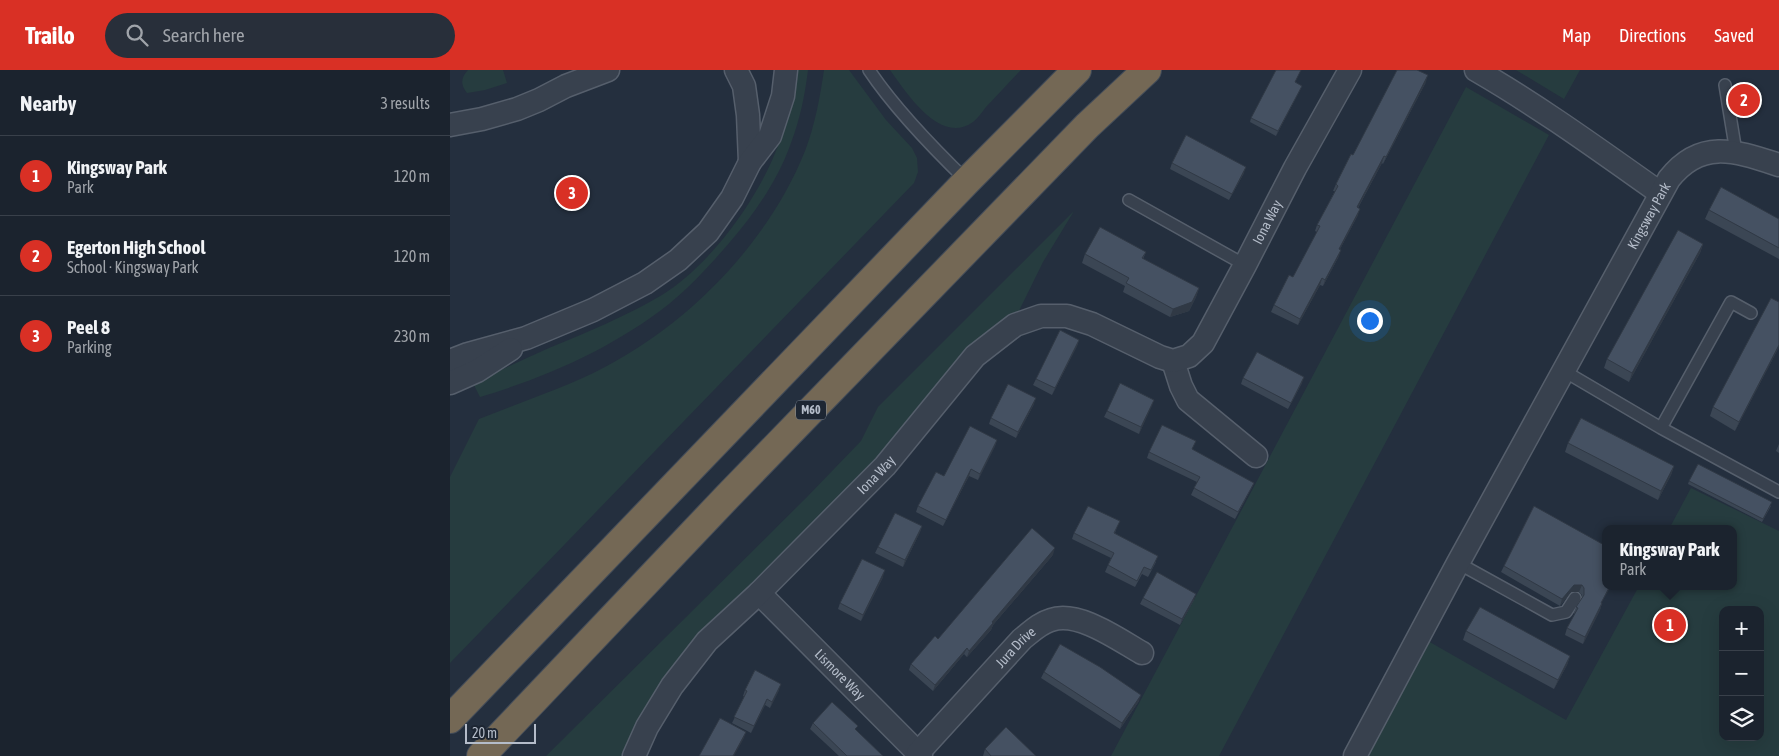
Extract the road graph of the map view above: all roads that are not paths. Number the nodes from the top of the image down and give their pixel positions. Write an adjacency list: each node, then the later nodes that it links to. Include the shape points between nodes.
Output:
1 (583, 70): 11 (street)
2 (608, 70): 11 (street)
3 (736, 70): 14 (street, via 744,86)
4 (786, 70): 14 (street, via 783,96 770,136)
5 (869, 70): 16 (lane, via 937,152)
6 (1077, 70): 16 (highway)
7 (1147, 70): 35 (highway, M60, via 1038,176)
8 (1350, 70): 19 (street, Iona Way)
9 (1476, 70): 17 (street, via 1525,99)
10 (1725, 85): 13 (lane)
11 (566, 86): 12 (street, via 517,109)
12 (450, 125)
13 (1736, 152): 15 (street, Kingsway Park); 17 (street, Kingsway Park, via 1703,153 1690,159 1677,168)
14 (750, 162): 21 (street, via 732,198 713,225 678,260 645,283 593,310)
15 (1779, 165)
16 (967, 181): 33 (highway)
17 (1660, 193): 24 (street, Kingsway Park)
18 (1129, 200): 19 (lane)
19 (1245, 266): 23 (street, Iona Way, via 1203,343 1189,356)
20 (1751, 312): 26 (lane, via 1731,302)
21 (526, 338): 22 (street); 25 (street, via 477,371)
22 (450, 361)
23 (1172, 361): 27 (street, via 1188,400); 30 (street, Iona Way, via 1067,316 1041,316 1015,325 975,356 885,466)
24 (1564, 371): 26 (lane); 29 (street, Kingsway Park)
25 (450, 383)
26 (1662, 428): 28 (lane)
27 (1256, 456)
28 (1779, 492)
29 (1458, 563): 31 (lane, via 1552,615 1566,612); 37 (street, Kingsway Park)
30 (758, 593): 34 (street, Lismore Way); 36 (street, Iona Way, via 707,641 672,686)
31 (1575, 598)
32 (1142, 653): 34 (street, Jura Drive, via 1083,622 1052,619 1022,639)
33 (450, 720)
34 (919, 754)
35 (481, 756)
36 (634, 756)
37 (1355, 756)

